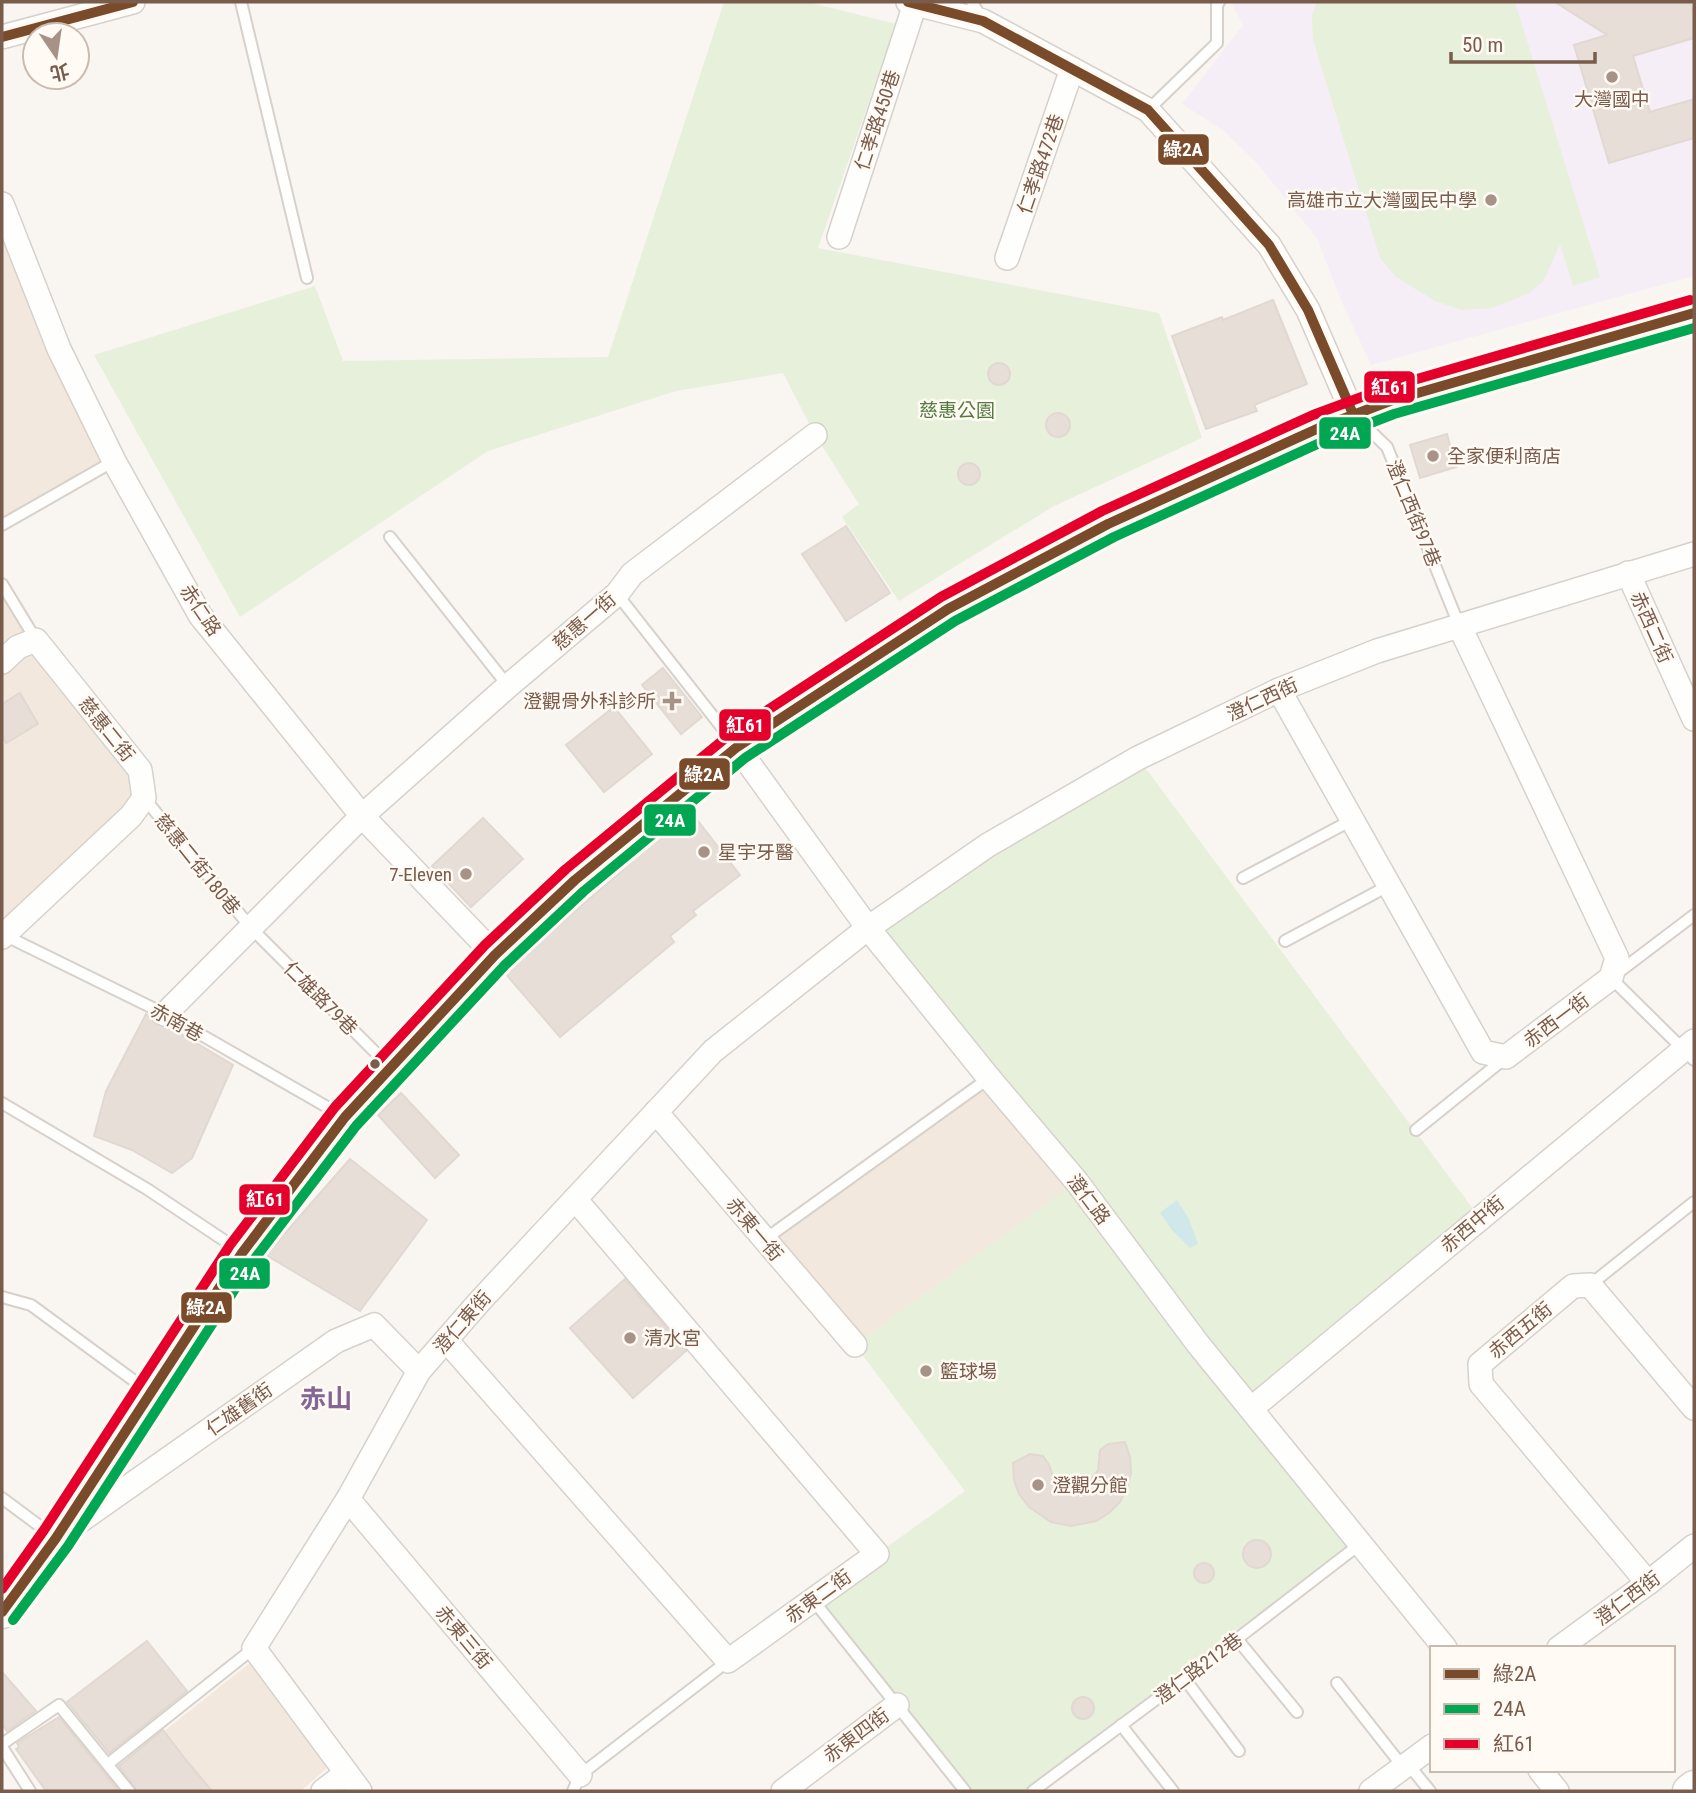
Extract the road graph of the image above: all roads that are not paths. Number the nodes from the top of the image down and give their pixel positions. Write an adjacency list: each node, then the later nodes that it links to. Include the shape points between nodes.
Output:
1 (133, 2): 6 (street)
2 (241, 2): 12 (lane)
3 (1219, 2): 8 (lane, via 1217,43)
4 (911, 3): 5 (street); 10 (street, 仁孝路450巷)
5 (982, 8): 7 (street)
6 (2, 37)
7 (1072, 69): 8 (street); 11 (street, 仁孝路472巷)
8 (1148, 110): 14 (street, via 1269,245 1308,310)
9 (2, 204): 16 (street, 赤仁路, via 59,349)
10 (839, 237)
11 (1007, 258)
12 (307, 278)
13 (1694, 313): 14 (street)
14 (1353, 414): 23 (lane, 澄仁西街97巷, via 1387,447); 29 (street, via 1108,524 948,608)
15 (814, 435): 22 (street, 慈惠一街, via 632,574)
16 (114, 461): 17 (lane); 31 (street, 赤仁路, via 200,615)
17 (2, 525)
18 (390, 537): 26 (lane)
19 (1694, 554): 20 (street, 澄仁西街)
20 (1628, 573): 23 (street, 澄仁西街); 28 (street, 赤西二街)
21 (2, 584): 24 (lane)
22 (617, 594): 26 (street, 慈惠一街); 29 (lane)
23 (1459, 625): 27 (street, 澄仁西街); 41 (street, via 1617,958)
24 (36, 640): 25 (street, via 18,647); 30 (street, 慈惠二街, via 140,770)
25 (2, 662)
26 (508, 685): 31 (street, 慈惠一街)
27 (1279, 690): 32 (street, 赤西一街); 36 (street, 澄仁西街, via 1127,765 988,845)
28 (1694, 719)
29 (737, 747): 36 (street, 澄仁路); 40 (street, via 575,880)
30 (144, 798): 37 (lane, 慈惠二街180巷); 38 (street, via 131,816)
31 (362, 816): 37 (street); 40 (street, 赤仁路)
32 (1350, 821): 33 (lane); 34 (street, 赤西一街)
33 (1242, 878)
34 (1388, 886): 39 (lane); 44 (street, 赤西一街, via 1483,1052)
35 (1694, 915): 41 (lane)
36 (868, 928): 46 (street, 澄仁路); 48 (street, 澄仁東街, via 713,1051)
37 (251, 929): 42 (street); 45 (lane, 仁雄路79巷)
38 (3, 936): 42 (lane, 赤南巷)
39 (1285, 941)
40 (495, 954): 45 (street)
41 (1611, 978): 43 (lane); 44 (street, 赤西一街)
42 (165, 1014): 49 (lane, 赤南巷)
43 (1691, 1050): 61 (street, 赤西中街)
44 (1506, 1057): 50 (lane)
45 (391, 1067): 49 (street)
46 (989, 1078): 53 (lane); 61 (street, 澄仁路)
47 (2, 1103): 54 (lane, via 147,1189)
48 (656, 1112): 51 (street, 澄仁東街); 53 (street, 赤東一街)
49 (345, 1117): 54 (street)
50 (1416, 1130)
51 (575, 1199): 57 (street, 澄仁東街); 69 (street, 赤東二街, via 877,1554)
52 (1694, 1202): 55 (lane)
53 (763, 1240): 58 (street, 赤東一街)
54 (242, 1253): 60 (street)
55 (1590, 1285): 62 (street); 68 (street, 赤西五街, via 1573,1286 1480,1364 1481,1384)
56 (2, 1297): 60 (lane, via 31,1305)
57 (446, 1340): 59 (street, 澄仁東街); 75 (street)
58 (855, 1345)
59 (419, 1371): 64 (street, 澄仁東街); 65 (street, 仁雄舊街, via 374,1325 336,1341)
60 (150, 1391): 65 (street)
61 (1252, 1408): 66 (street, 澄仁路)
62 (1694, 1408)
63 (2, 1499): 65 (lane)
64 (348, 1499): 74 (street, 澄仁東街); 88 (street, 赤東三街)
65 (55, 1538): 70 (street)
66 (1362, 1542): 71 (lane, 澄仁路212巷); 72 (street, 澄仁路)
67 (1694, 1546): 68 (street, 澄仁西街)
68 (1648, 1583): 73 (street, 澄仁西街)
69 (813, 1600): 75 (street, 赤東二街); 78 (lane)
70 (2, 1612)
71 (1237, 1639): 76 (lane, 澄仁路212巷); 79 (lane)
72 (1443, 1646)
73 (1562, 1646)
74 (254, 1648): 84 (lane); 87 (street)
75 (728, 1661): 88 (lane)
76 (1184, 1678): 80 (lane, 澄仁路212巷); 83 (lane)
77 (1337, 1683): 85 (lane)
78 (897, 1704): 94 (street, 赤東四街); 95 (lane)
79 (1297, 1712)
80 (1121, 1726): 96 (lane, 澄仁路212巷); 97 (lane)
81 (2, 1746): 84 (lane, via 60,1705); 90 (lane)
82 (1430, 1747): 85 (street)
83 (1239, 1751)
84 (108, 1764): 91 (lane)
85 (1405, 1765): 98 (street); 99 (lane)
86 (1542, 1772): 100 (street)
87 (345, 1774): 92 (street); 93 (street)
88 (576, 1783)
89 (1694, 1787): 101 (street)
90 (30, 1791)
91 (130, 1791)
92 (323, 1791)
93 (360, 1791)
94 (783, 1791)
95 (965, 1791)
96 (1033, 1791)
97 (1173, 1791)
98 (1371, 1791)
99 (1430, 1791)
100 (1557, 1791)
101 (1689, 1791)

